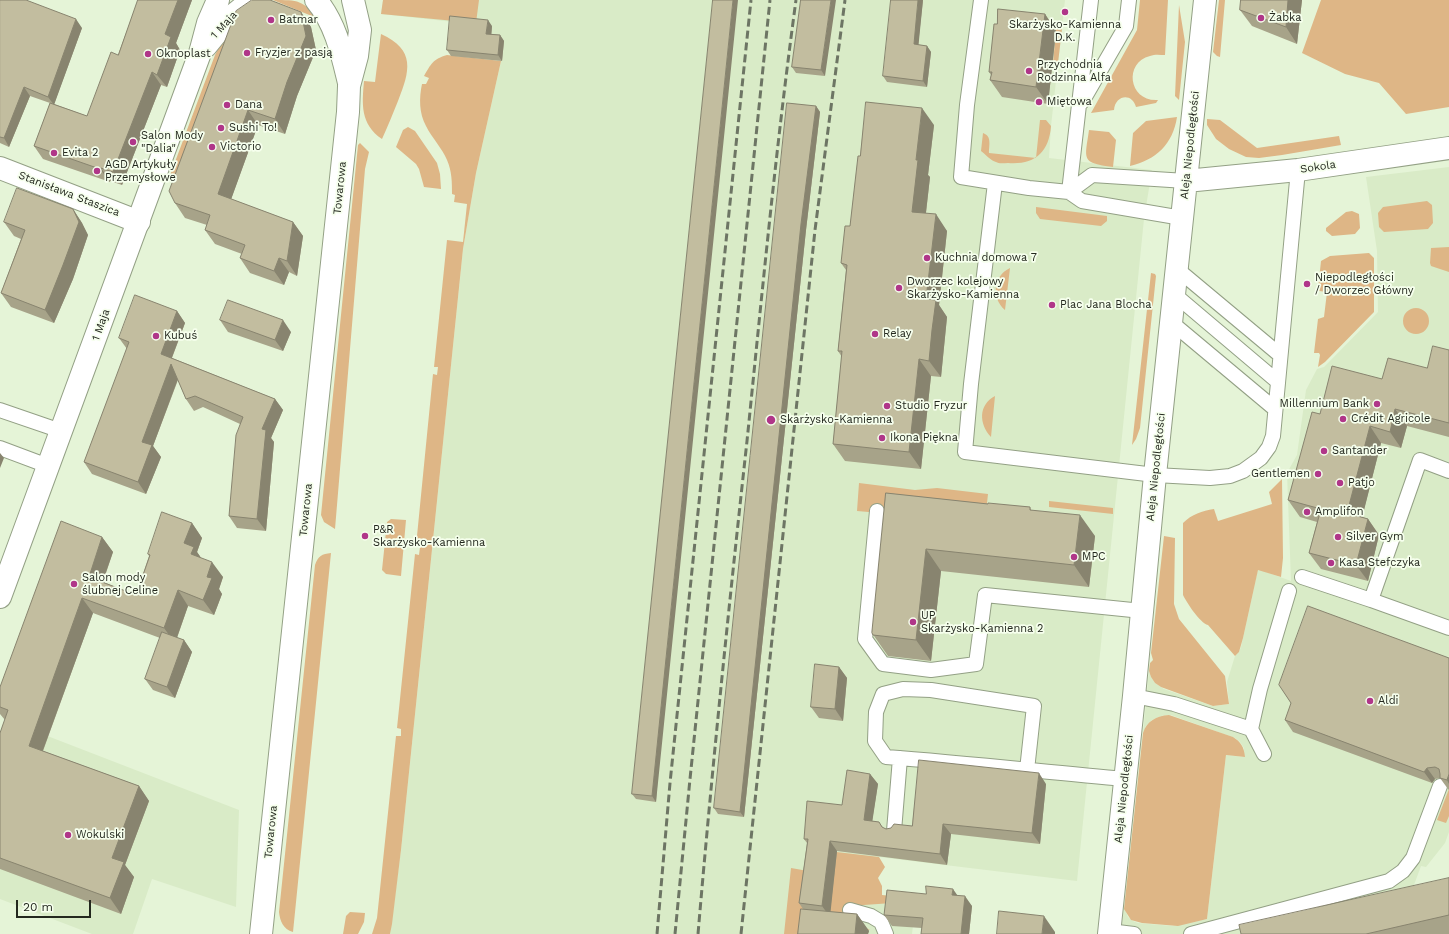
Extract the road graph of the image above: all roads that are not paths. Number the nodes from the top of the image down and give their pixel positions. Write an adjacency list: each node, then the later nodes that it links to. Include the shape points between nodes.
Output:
1 (218, 0): 9 (street, 1 Maja, via 208,23)
2 (252, 0): 9 (street, 1 Maja, via 227,20)
3 (316, 0): 10 (street, Towarowa, via 338,38)
4 (354, 0): 10 (street, Towarowa, via 360,30)
5 (981, 0): 16 (lane, via 967,105 961,177)
6 (1091, 0): 11 (lane)
7 (1129, 0): 11 (lane, via 1126,26)
8 (1205, 0): 15 (street, Aleja Niepodległości)
9 (200, 53): 19 (street, 1 Maja)
10 (350, 86): 49 (street, Towarowa)
11 (1078, 108): 17 (lane)
12 (1449, 148): 14 (street, Sokola)
13 (0, 168): 19 (street, Stanisława Staszica)
14 (1298, 170): 15 (street, Sokola); 23 (lane)
15 (1186, 181): 17 (lane, via 1092,175); 18 (street, Aleja Niepodległości)
16 (995, 183): 17 (lane); 31 (lane, via 965,452)
17 (1068, 192): 18 (lane, via 1082,201)
18 (1182, 218): 20 (street, Aleja Niepodległości)
19 (139, 222): 27 (street, 1 Maja)
20 (1177, 269): 21 (street, Aleja Niepodległości); 23 (lane)
21 (1174, 294): 22 (street, Aleja Niepodległości); 24 (lane)
22 (1171, 322): 25 (lane); 31 (street, Aleja Niepodległości)
23 (1280, 355): 24 (lane)
24 (1278, 382): 25 (lane)
25 (1275, 409): 31 (lane, via 1273,436 1269,447 1261,458 1243,471 1230,476 1210,478)
26 (0, 410): 27 (lane)
27 (61, 431): 29 (street, 1 Maja)
28 (0, 448): 29 (lane)
29 (48, 466): 35 (street, 1 Maja)
30 (1449, 471): 36 (lane, via 1420,460)
31 (1155, 475): 37 (street, Aleja Niepodległości)
32 (877, 511): 37 (lane, via 865,639 883,664 931,670 976,664 985,595)
33 (1302, 577): 36 (lane)
34 (1288, 591): 40 (lane)
35 (0, 597)
36 (1371, 600): 38 (lane)
37 (1142, 611): 39 (street, Aleja Niepodległości)
38 (1449, 628)
39 (1134, 696): 40 (lane, via 1174,704); 44 (street, Aleja Niepodległości)
40 (1251, 729): 41 (lane)
41 (1264, 754)
42 (900, 758): 43 (lane); 43 (lane, via 886,757 875,741 876,712 884,694 903,689 931,690 1034,706); 46 (lane)
43 (1027, 770): 44 (lane)
44 (1126, 779): 48 (street, Aleja Niepodległości)
45 (1440, 786): 52 (lane, via 1413,858 1403,871 1389,881)
46 (894, 831)
47 (850, 910): 50 (lane, via 881,922)
48 (1109, 933): 51 (lane)
49 (261, 934)
50 (886, 934)
51 (1134, 934)
52 (1190, 934)

